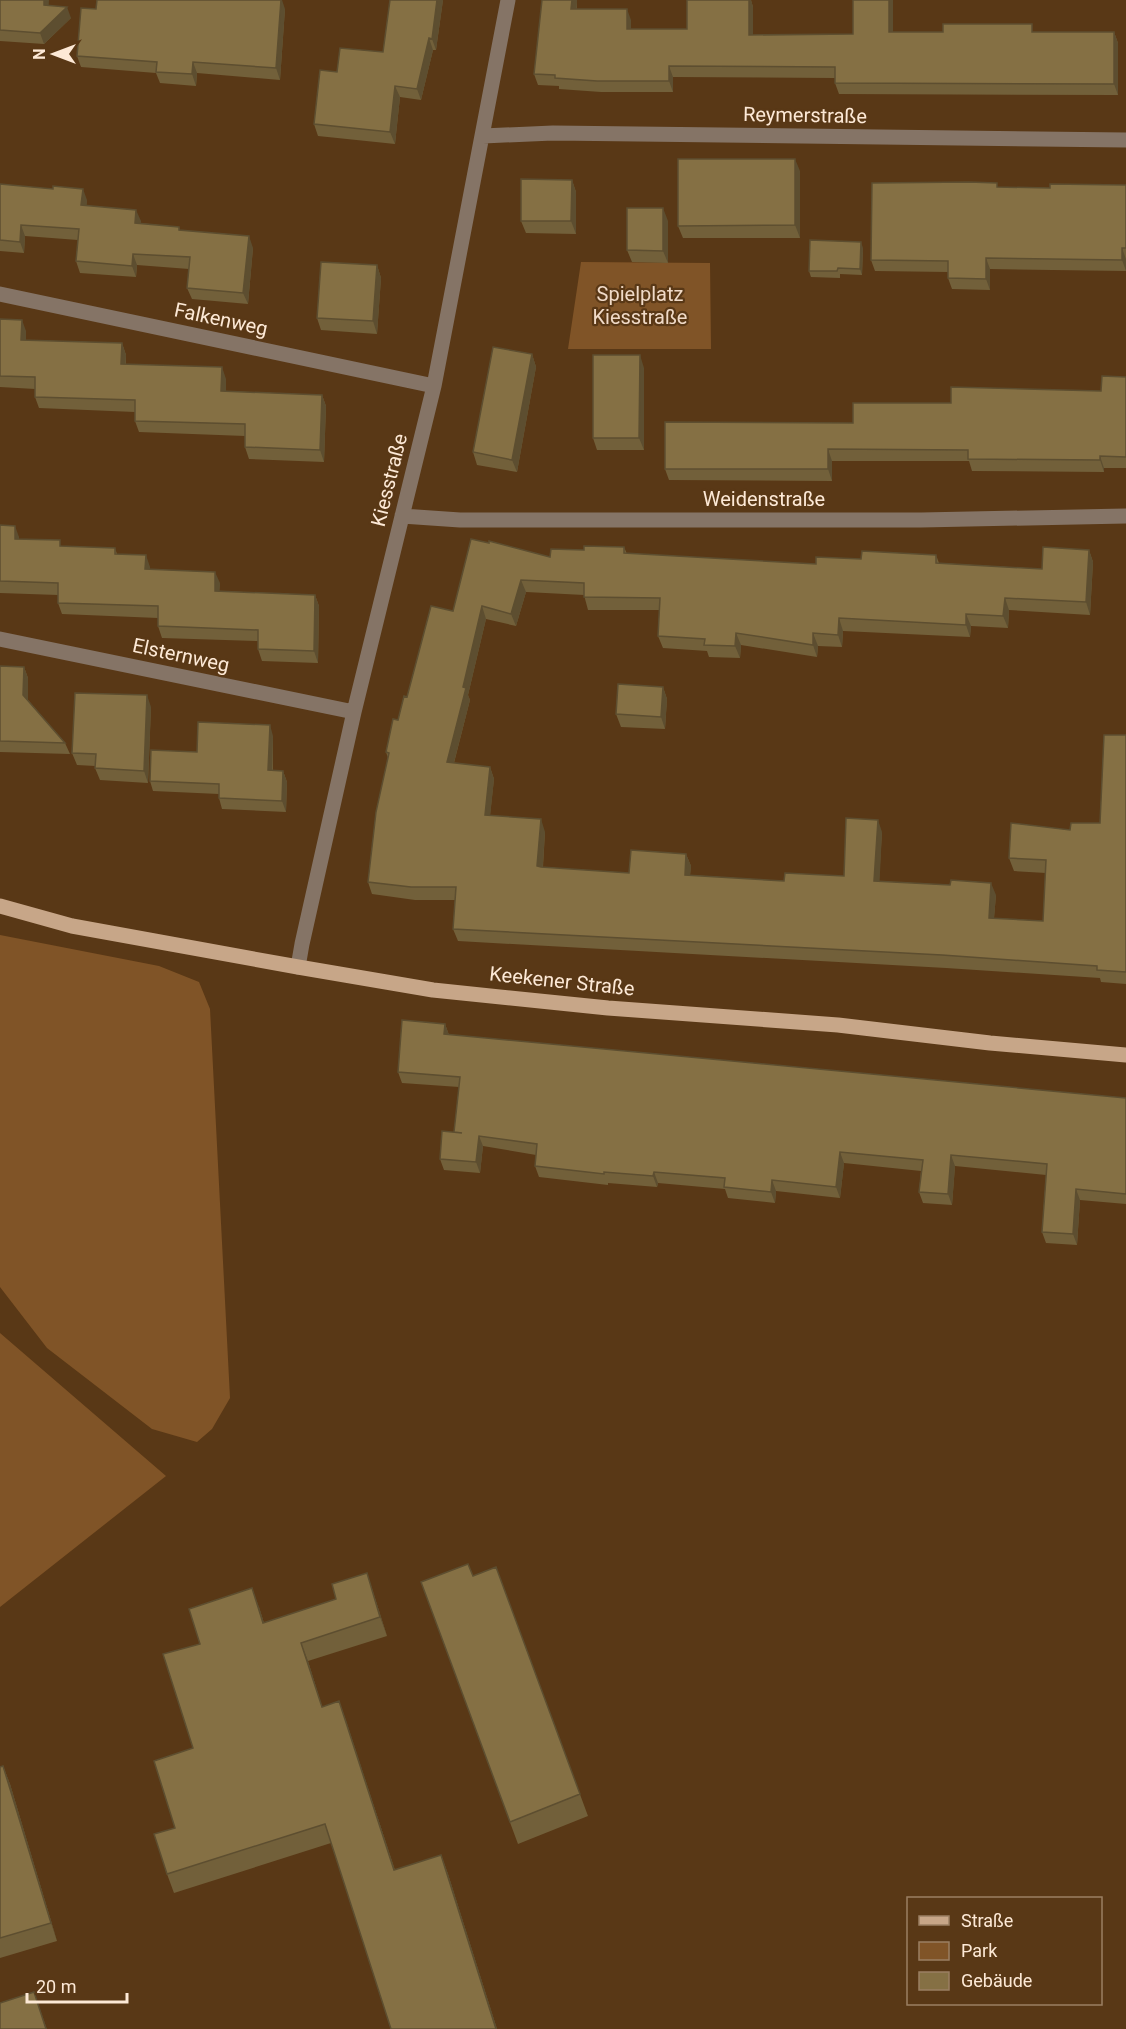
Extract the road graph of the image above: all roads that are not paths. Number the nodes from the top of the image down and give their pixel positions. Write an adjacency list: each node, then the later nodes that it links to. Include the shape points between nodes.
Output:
1 (508, 0): 2 (street, Kiesstraße)
2 (483, 136): 3 (street, Reymerstraße); 5 (street, Kiesstraße)
3 (1126, 140)
4 (0, 294): 5 (street, Falkenweg)
5 (434, 386): 6 (street, Kiesstraße)
6 (402, 516): 7 (street, Weidenstraße, via 460,520); 9 (street, Kiesstraße)
7 (1126, 516)
8 (0, 639): 9 (street, Elsternweg)
9 (354, 712): 11 (street, Kiesstraße)
10 (0, 906): 11 (main road, Keekener Straße, via 72,926)
11 (298, 967): 12 (main road, Keekener Straße, via 433,990)
12 (1126, 1055)

